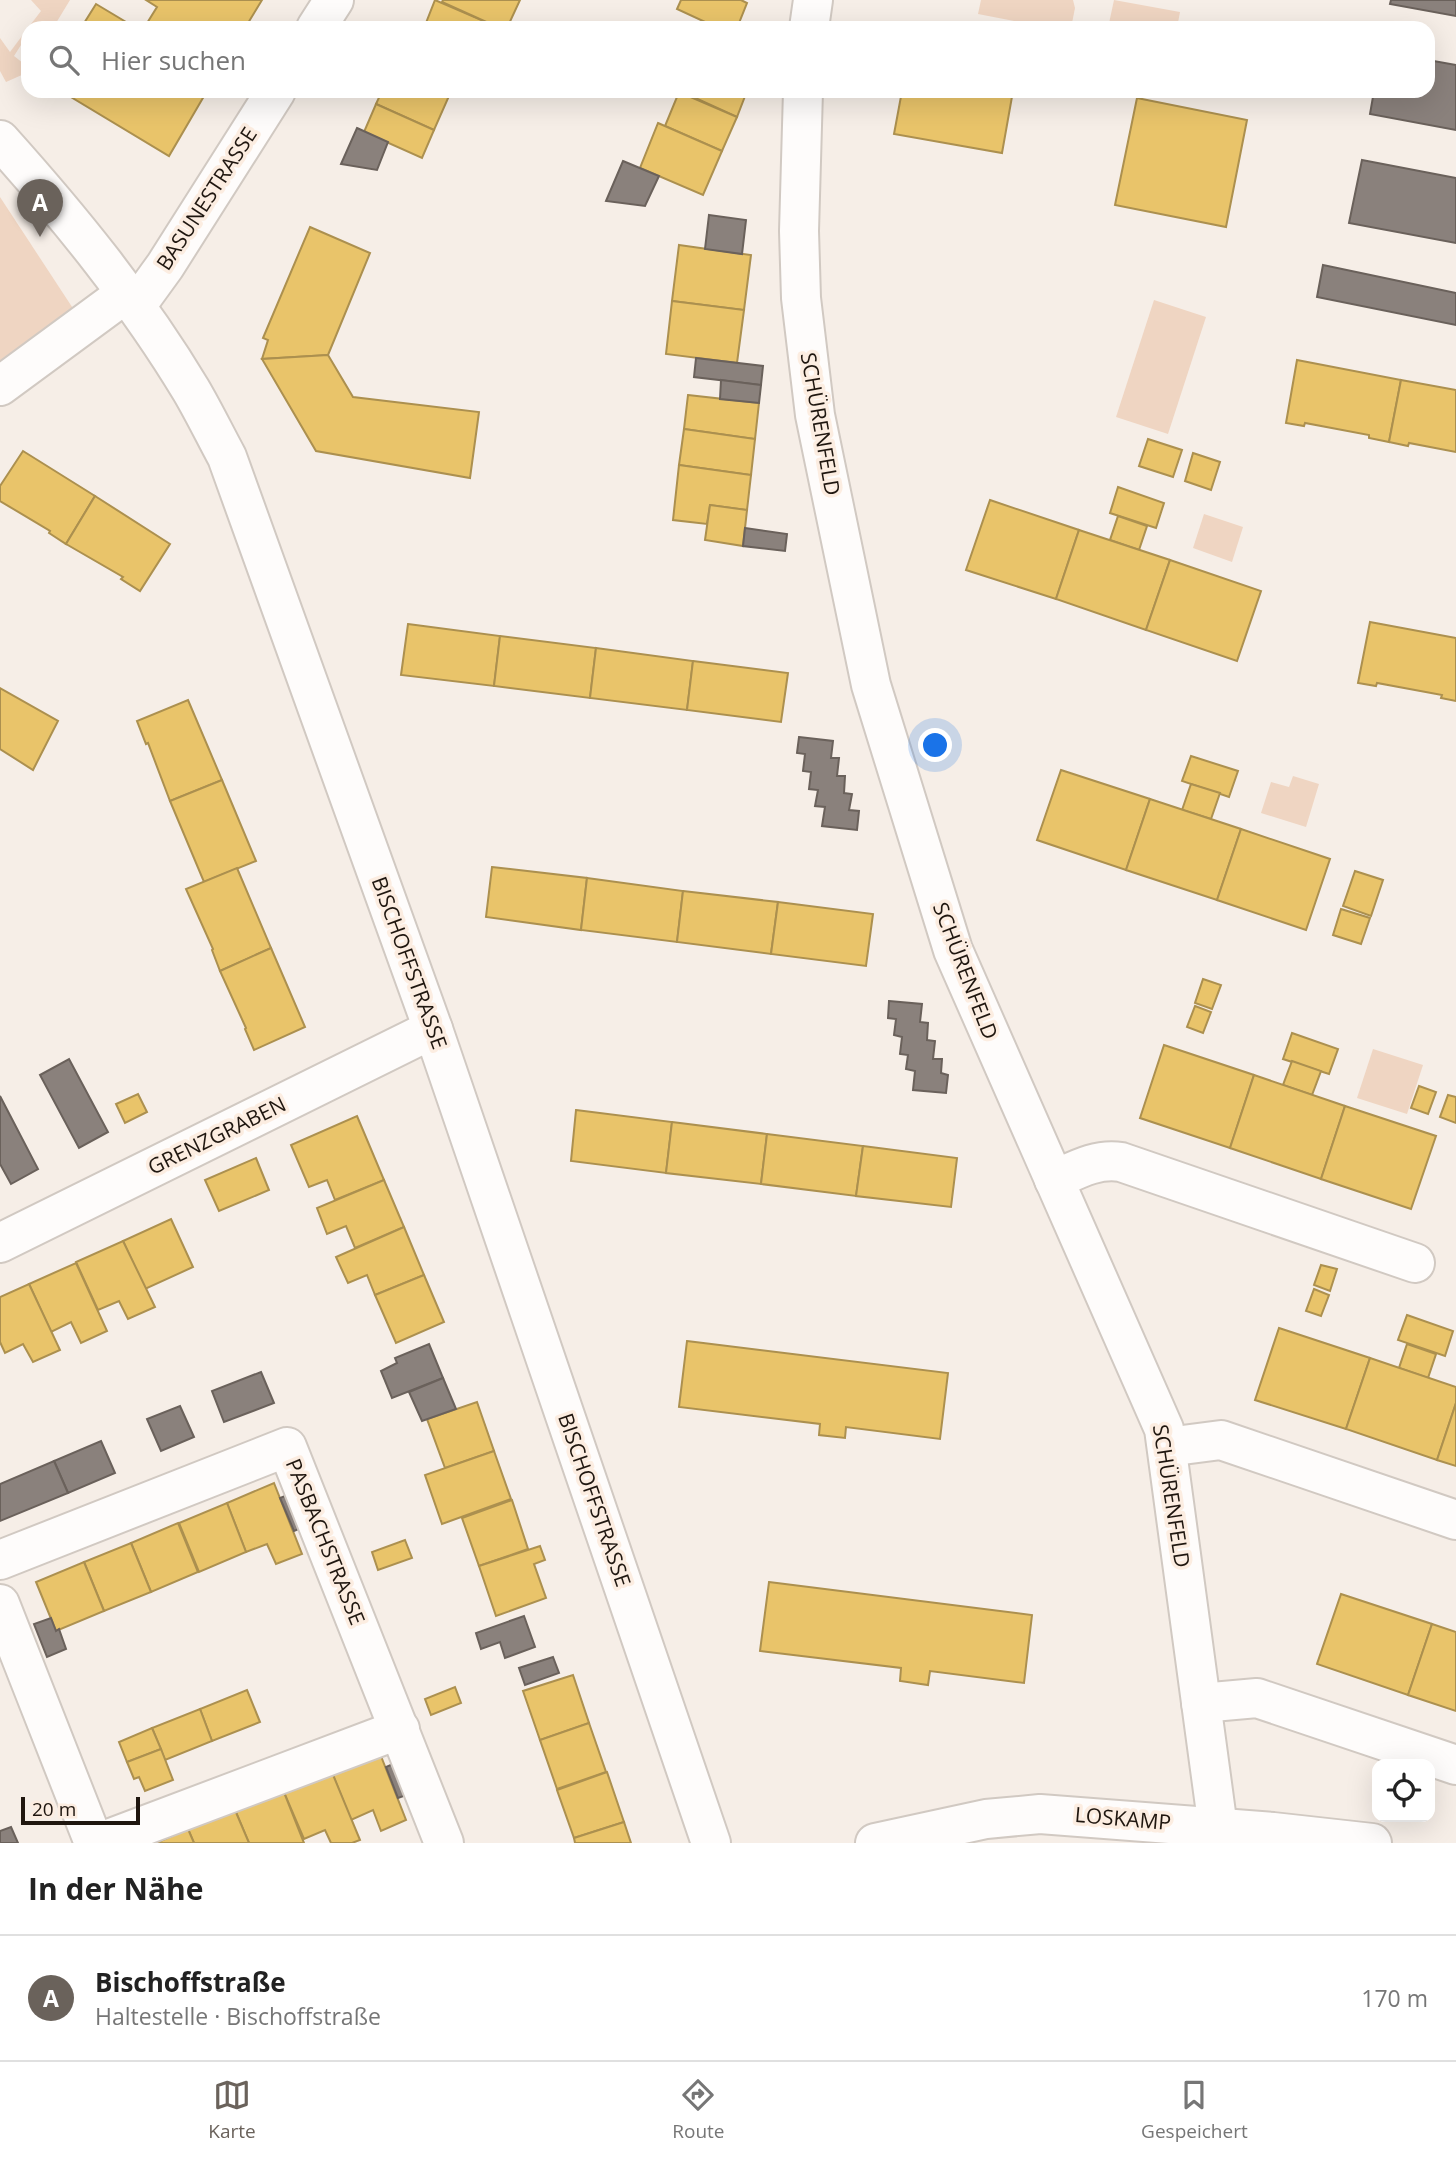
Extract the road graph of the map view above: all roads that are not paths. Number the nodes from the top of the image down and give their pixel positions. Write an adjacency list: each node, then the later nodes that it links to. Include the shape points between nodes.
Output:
1 (334, 0): 3 (street)
2 (813, 0): 4 (street)
3 (320, 21)
4 (810, 21)
5 (272, 98): 8 (street, BASUNESTRASSE, via 165,266)
6 (803, 98): 11 (street, SCHÜRENFELD, via 802,311 815,415 871,685 953,950)
7 (0, 139): 8 (street, BISCHOFFSTRASSE, via 69,218)
8 (131, 300): 9 (street, BASUNESTRASSE); 10 (street, BISCHOFFSTRASSE, via 192,392 227,457)
9 (0, 386)
10 (433, 1029): 12 (street, GRENZGRABEN); 24 (street, BISCHOFFSTRASSE)
11 (1054, 1180): 13 (street, via 1087,1165 1121,1162); 14 (street, SCHÜRENFELD, via 1164,1429)
12 (0, 1243)
13 (1415, 1263)
14 (1167, 1447): 15 (street, via 1221,1440); 18 (street, SCHÜRENFELD)
15 (1456, 1520)
16 (0, 1560): 19 (street, PASBACHSTRASSE, via 287,1447)
17 (0, 1604): 22 (street)
18 (1201, 1703): 20 (street, via 1257,1698); 21 (street, SCHÜRENFELD)
19 (400, 1729): 22 (street); 23 (street, PASBACHSTRASSE)
20 (1456, 1765)
21 (1218, 1828): 25 (street, LOSKAMP, via 1040,1814 985,1819); 26 (street, LOSKAMP)
22 (96, 1843)
23 (444, 1843)
24 (711, 1843)
25 (875, 1843)
26 (1372, 1843)

